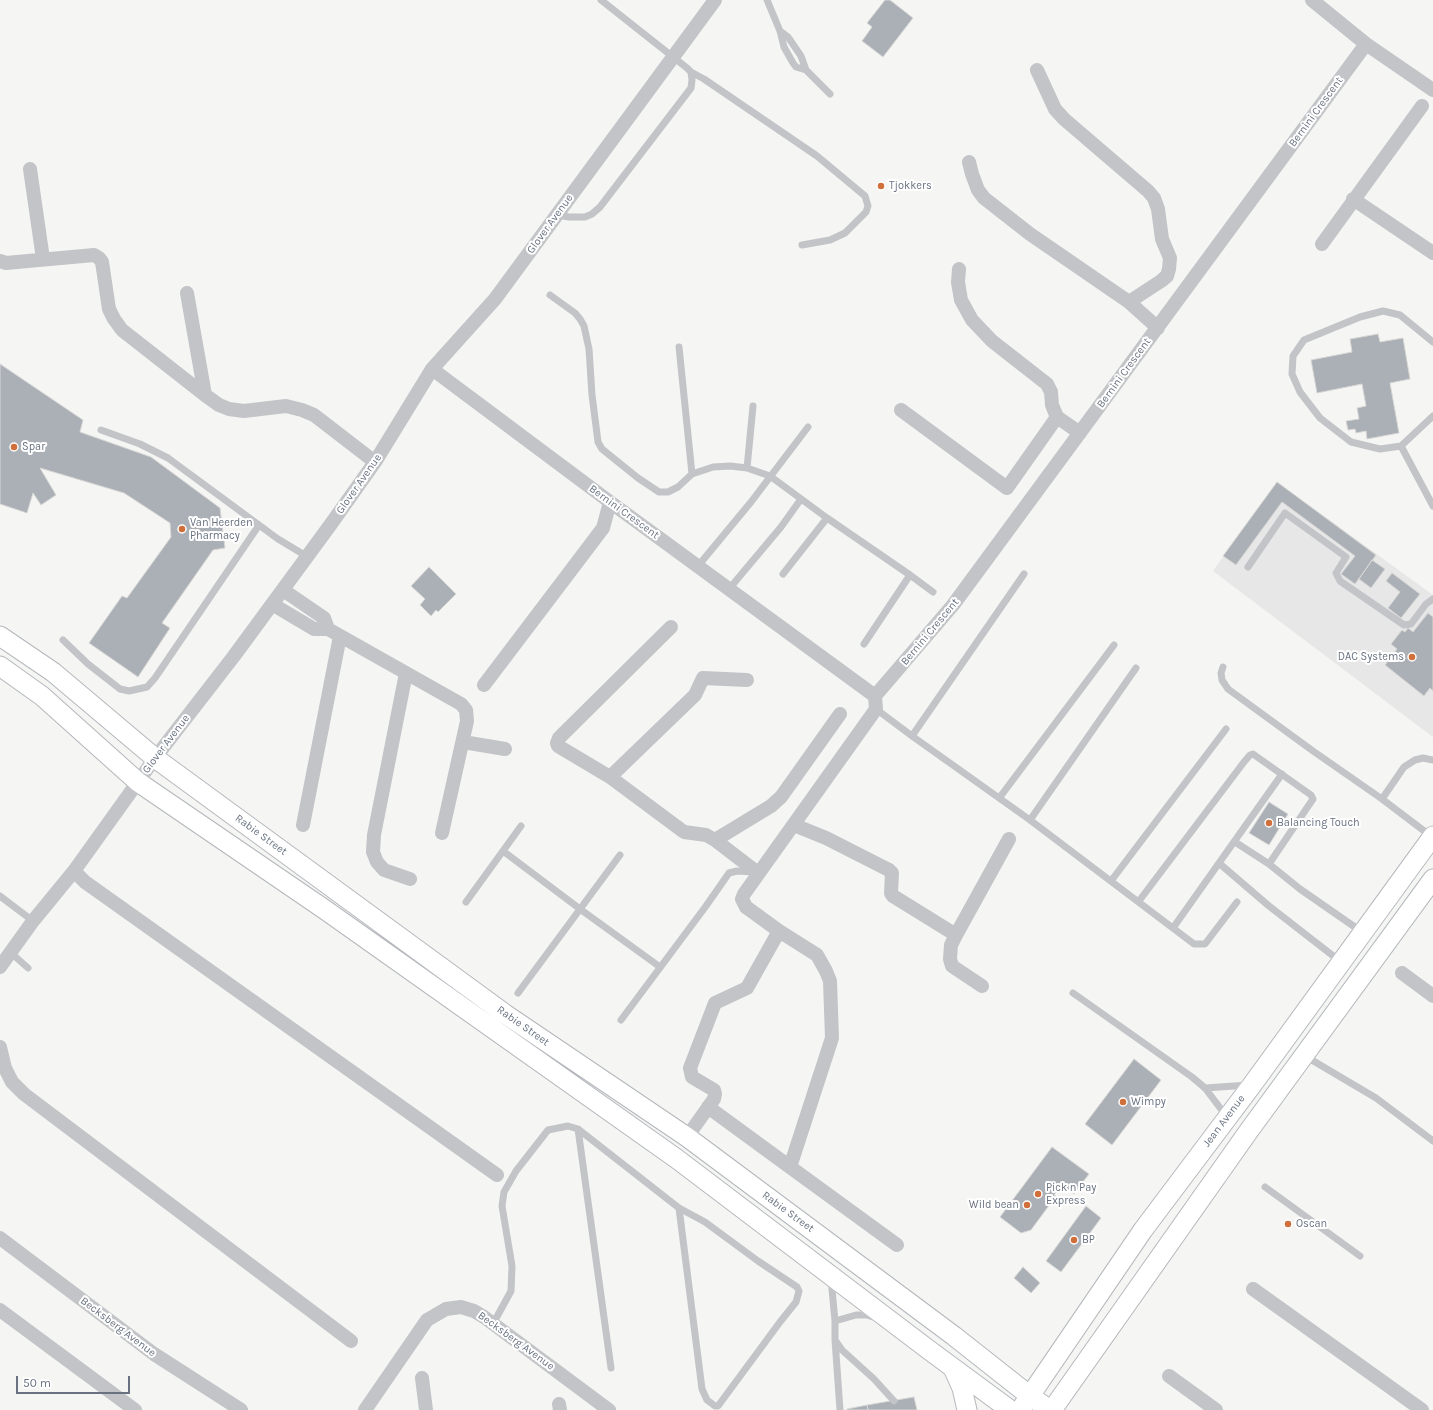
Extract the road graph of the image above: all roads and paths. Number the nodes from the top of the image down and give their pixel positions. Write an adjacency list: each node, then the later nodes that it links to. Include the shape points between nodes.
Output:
1 (601, 0): 7 (lane)
2 (715, 0): 7 (street, Glover Avenue)
3 (767, 0): 5 (lane)
4 (1312, 0): 6 (street)
5 (780, 31): 8 (lane, via 788,36 801,56); 8 (lane, via 784,47 793,63 796,67)
6 (1366, 44): 11 (street); 27 (street, Bernini Crescent)
7 (674, 57): 10 (lane); 17 (street, Glover Avenue)
8 (806, 70): 12 (lane)
9 (1037, 70): 26 (street, via 1056,109 1064,119 1154,198 1162,239 1170,258 1169,269 1167,276 1161,281)
10 (691, 72): 17 (lane, via 691,88 600,207 585,217); 18 (lane, via 817,156 865,196 868,206 866,212 845,233 830,240)
11 (1433, 90)
12 (830, 94)
13 (1422, 106): 16 (street)
14 (969, 162): 26 (street, via 978,190 984,198 1030,234)
15 (30, 169): 21 (street)
16 (1353, 199): 19 (street); 20 (street)
17 (557, 215): 30 (street, Glover Avenue, via 494,299)
18 (802, 244)
19 (1322, 244)
20 (1433, 253)
21 (43, 259): 22 (street, via 6,263); 31 (street, via 94,255 99,258 103,268 109,309 122,330)
22 (0, 261)
23 (959, 269): 35 (street, via 961,300 972,320 992,341 1047,384)
24 (187, 293): 31 (street)
25 (550, 294): 42 (lane, via 575,313 584,326 589,349 598,442 602,449 659,492 668,492 678,487)
26 (1129, 302): 27 (street)
27 (1158, 328): 38 (street, Bernini Crescent)
28 (1433, 342): 39 (lane, via 1400,315 1383,312 1360,317 1304,340 1293,356 1292,374 1300,392 1320,418 1351,442 1380,449)
29 (679, 347): 42 (lane)
30 (432, 369): 40 (street, Glover Avenue); 45 (street, Bernini Crescent)
31 (205, 395): 40 (street, via 229,409 244,411 286,406 302,410 314,416)
32 (753, 406): 41 (lane)
33 (901, 410): 35 (street, via 1007,488)
34 (1433, 416): 39 (lane)
35 (1056, 417): 38 (street)
36 (808, 428): 43 (lane)
37 (100, 430): 48 (lane, via 140,444 168,458)
38 (1080, 433): 72 (street, Bernini Crescent, via 953,605)
39 (1400, 446): 46 (lane)
40 (375, 462): 49 (street, Glover Avenue)
41 (747, 468): 42 (lane, via 713,467); 43 (lane)
42 (692, 474)
43 (770, 476): 44 (lane); 50 (lane)
44 (802, 499): 47 (lane); 55 (lane, via 781,528)
45 (610, 502): 50 (street, Bernini Crescent); 71 (street, via 603,528)
46 (1433, 506)
47 (827, 518): 52 (lane); 54 (lane)
48 (259, 525): 49 (lane); 63 (lane, via 147,687 129,691 120,689)
49 (308, 557): 56 (street, Glover Avenue)
50 (698, 566): 55 (street, Bernini Crescent)
51 (1248, 567): 58 (lane, via 1285,513 1346,557 1336,573 1340,581 1404,625 1411,624)
52 (783, 574)
53 (1024, 574): 75 (lane)
54 (910, 575): 57 (lane); 64 (lane)
55 (729, 588): 72 (street, Bernini Crescent)
56 (283, 590): 59 (street, Glover Avenue); 61 (street, via 324,618)
57 (933, 592)
58 (1433, 599)
59 (272, 604): 61 (street, via 314,629); 78 (street, Glover Avenue)
60 (671, 628): 81 (street, via 559,738 558,746)
61 (334, 633): 69 (street); 87 (street)
62 (0, 636): 78 (main road, Rabie Street, via 53,672)
63 (63, 640)
64 (864, 644)
65 (1114, 645): 83 (lane)
66 (0, 666): 82 (main road, Rabie Street, via 42,696)
67 (1223, 667): 84 (lane, via 1222,680 1228,688)
68 (1136, 668): 85 (lane)
69 (406, 673): 76 (street, via 461,704 466,710 467,721); 101 (street, via 374,835 373,852 384,870)
70 (747, 680): 81 (street, via 703,678 695,695)
71 (484, 684)
72 (876, 703): 75 (lane); 86 (street, Bernini Crescent)
73 (840, 714): 92 (street, via 781,797 771,806)
74 (1226, 730): 102 (lane)
75 (912, 736): 83 (lane)
76 (463, 742): 77 (street); 89 (street)
77 (505, 749)
78 (155, 758): 82 (street, Glover Avenue); 131 (main road, Rabie Street, via 505,1014)
79 (1433, 760): 84 (lane, via 1423,758 1404,767)
80 (1282, 774): 93 (lane); 97 (lane, via 1313,799); 104 (lane, via 1257,756 1250,755)
81 (610, 777): 92 (street, via 684,832 701,834)
82 (138, 782): 98 (street, Glover Avenue); 140 (main road, Rabie Street, via 324,909 677,1159)
83 (1000, 797): 85 (lane)
84 (1382, 799): 90 (lane)
85 (1030, 820): 102 (lane)
86 (794, 825): 99 (street, Bernini Crescent); 112 (street, via 889,870 892,873 893,896)
87 (303, 826)
88 (521, 826): 94 (lane)
89 (442, 833)
90 (1432, 836): 111 (main road, Jean Avenue)
91 (1009, 839): 112 (street)
92 (714, 840): 99 (street)
93 (1235, 842): 96 (lane); 97 (lane)
94 (503, 851): 105 (lane); 107 (lane)
95 (620, 855): 107 (lane)
96 (1220, 864): 109 (lane); 114 (lane)
97 (1268, 864): 111 (lane)
98 (74, 871): 108 (street, Glover Avenue); 134 (street, via 98,891)
99 (758, 872): 110 (street, Bernini Crescent, via 742,899 746,907); 116 (lane, via 729,873)
100 (1433, 878): 125 (main road)
101 (410, 879)
102 (1111, 881): 104 (lane)
103 (0, 896): 108 (lane)
104 (1139, 901): 109 (lane)
105 (466, 902)
106 (1236, 902): 109 (lane, via 1205,944 1194,944)
107 (580, 909): 116 (lane); 121 (lane)
108 (33, 921): 113 (street, Glover Avenue)
109 (1173, 928)
110 (779, 931): 128 (street, via 747,988 716,1003 690,1068 692,1077 714,1090 714,1099); 133 (street, via 817,955 830,981 832,1038)
111 (1363, 932): 114 (main road, Jean Avenue)
112 (956, 935): 119 (street, via 951,945 952,966)
113 (10, 952): 115 (street, Glover Avenue); 117 (lane)
114 (1341, 962): 126 (main road, Jean Avenue)
115 (0, 967)
116 (660, 967): 123 (lane)
117 (28, 968)
118 (1402, 973): 122 (street)
119 (982, 986)
120 (1074, 992): 127 (lane)
121 (518, 993)
122 (1433, 996)
123 (621, 1020)
124 (0, 1047): 146 (street, via 5,1068 12,1082 24,1094)
125 (1303, 1055): 129 (main road, via 1284,1059 1241,1115 1234,1119); 132 (lane, via 1376,1098); 162 (main road)
126 (1252, 1085): 127 (lane); 129 (main road, Jean Avenue)
127 (1205, 1088): 129 (lane)
128 (708, 1107): 131 (street); 133 (street)
129 (1227, 1117): 153 (main road, Jean Avenue, via 1143,1230)
130 (578, 1129): 136 (lane); 145 (lane, via 568,1126 548,1130 516,1171 504,1192 502,1206 512,1266 511,1291); 149 (lane)
131 (687, 1137): 153 (main road, Rabie Street, via 954,1336)
132 (1433, 1141)
133 (790, 1168): 138 (street)
134 (497, 1175)
135 (1265, 1187): 139 (lane)
136 (679, 1208): 136 (lane, via 705,1222 799,1291 796,1302 718,1406 707,1400 702,1389)
137 (0, 1238): 155 (street, Becksberg Avenue, via 154,1354)
138 (897, 1246)
139 (1360, 1256)
140 (831, 1274): 143 (lane); 144 (main road, Rabie Street)
141 (1253, 1289): 164 (street)
142 (0, 1310): 154 (street)
143 (835, 1322): 144 (lane, via 856,1315 867,1315); 147 (lane)
144 (895, 1323): 148 (main road, Rabie Street)
145 (494, 1324): 156 (street, Becksberg Avenue, via 474,1311 462,1307 446,1309 427,1320); 158 (street, Becksberg Avenue)
146 (351, 1340)
147 (835, 1340): 152 (lane); 159 (lane)
148 (952, 1366): 160 (main road, via 962,1388); 161 (main road, Rabie Street)
149 (611, 1368)
150 (1169, 1376): 163 (street)
151 (422, 1378): 157 (street)
152 (894, 1401)
153 (1025, 1403): 162 (main road, Rabie Street)
154 (135, 1410)
155 (241, 1410)
156 (365, 1410)
157 (426, 1410)
158 (609, 1410)
159 (840, 1410)
160 (967, 1410)
161 (1010, 1410)
162 (1051, 1410)
163 (1216, 1410)
164 (1422, 1410)

